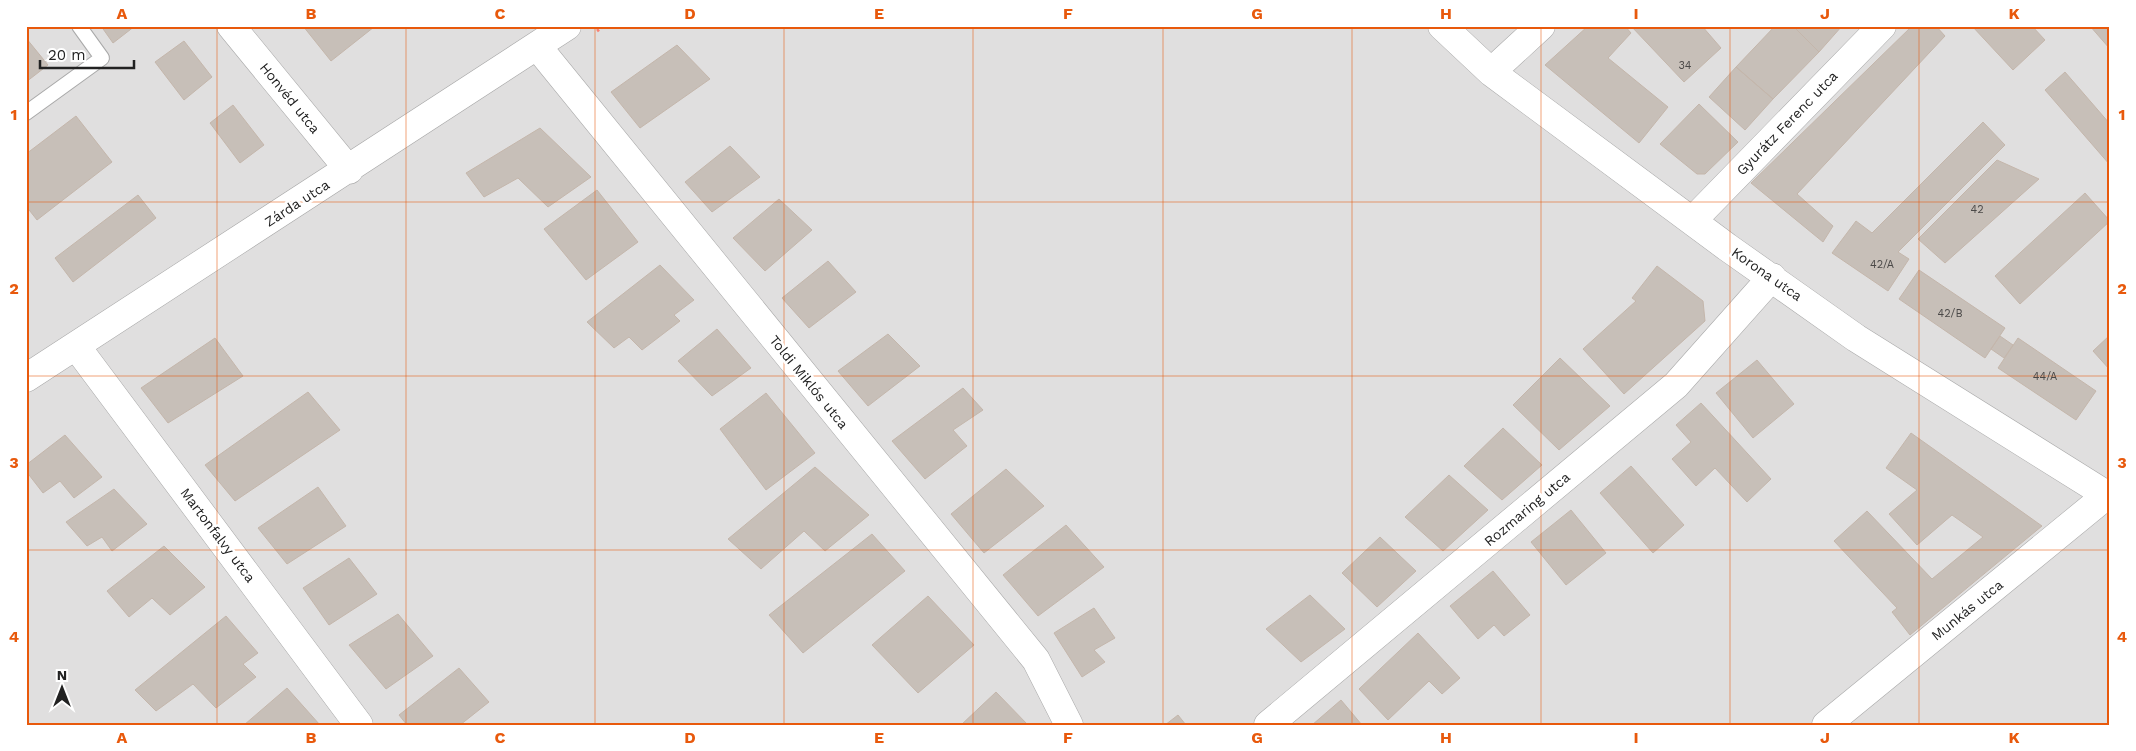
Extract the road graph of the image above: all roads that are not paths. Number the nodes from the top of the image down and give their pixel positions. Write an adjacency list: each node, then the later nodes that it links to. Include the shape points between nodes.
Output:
1 (79, 26): 9 (lane, via 102,58)
2 (231, 26): 10 (street, Honvéd utca)
3 (568, 26): 7 (street, Zárda utca)
4 (1442, 26): 8 (street, Korona utca)
5 (1541, 26): 8 (street)
6 (1882, 26): 11 (street, Gyurátz Ferenc utca)
7 (537, 46): 10 (street, Zárda utca); 17 (street, Toldi Miklós utca, via 1036,660)
8 (1491, 72): 11 (street, Korona utca)
9 (26, 114)
10 (349, 170): 13 (street, Zárda utca)
11 (1692, 221): 12 (street, Korona utca)
12 (1772, 277): 15 (street, Korona utca, via 1856,338); 18 (street, Rozmaring utca, via 1676,385)
13 (76, 346): 14 (street, Zárda utca); 16 (street, Martonfalvy utca)
14 (26, 378)
15 (2109, 496): 19 (street, Munkás utca)
16 (359, 725)
17 (1069, 725)
18 (1268, 725)
19 (1826, 725)

